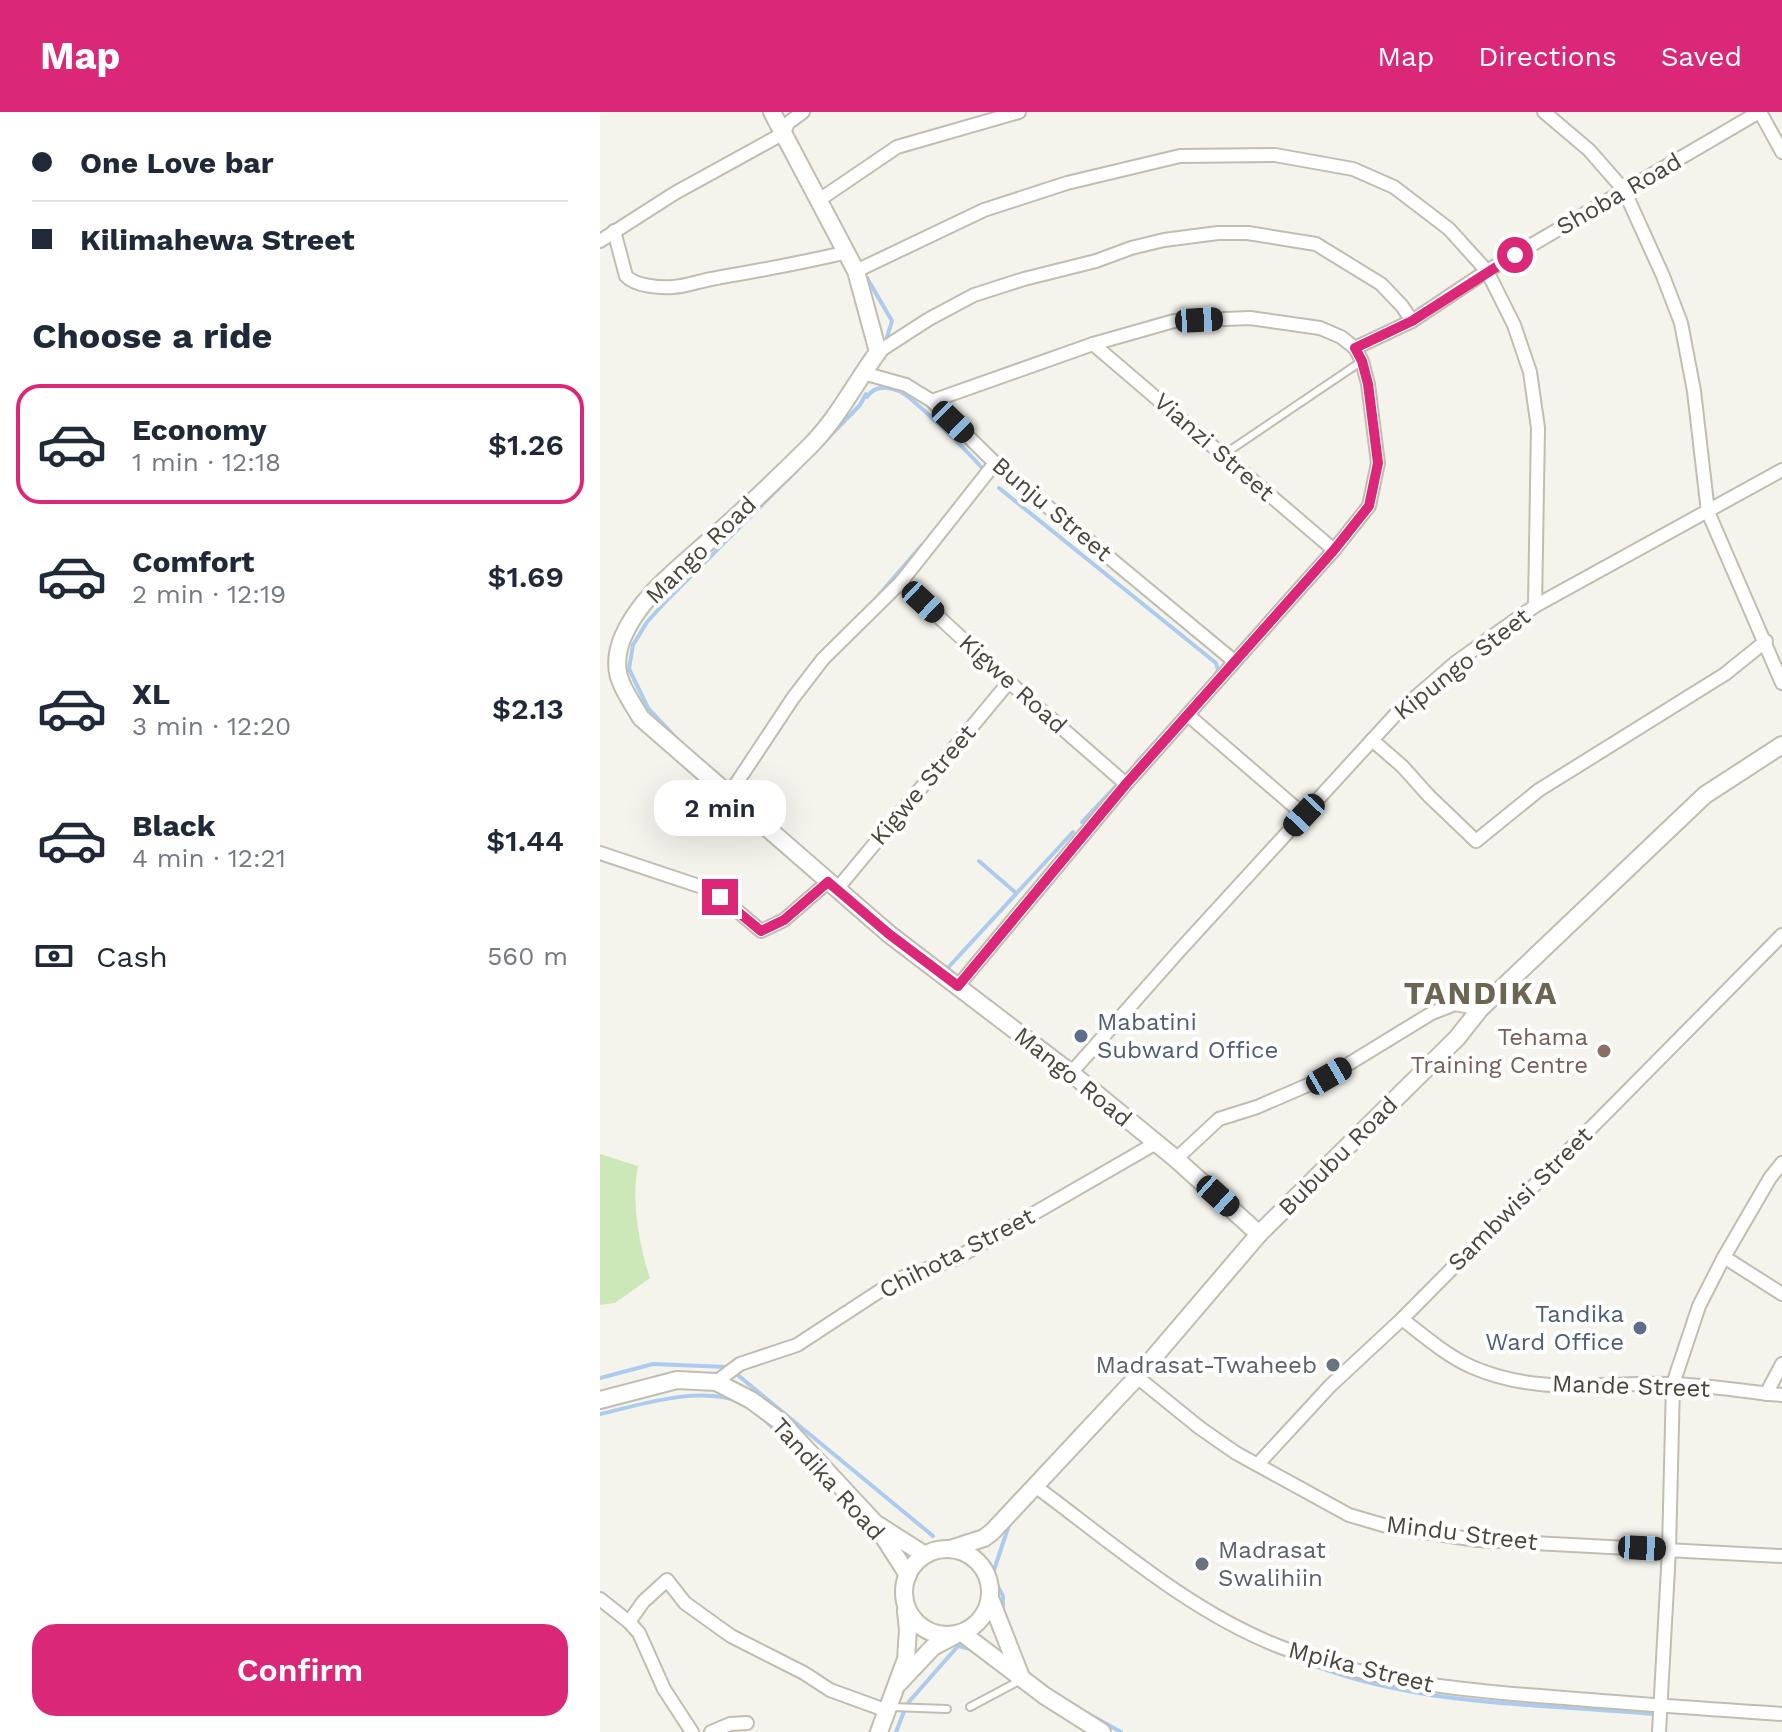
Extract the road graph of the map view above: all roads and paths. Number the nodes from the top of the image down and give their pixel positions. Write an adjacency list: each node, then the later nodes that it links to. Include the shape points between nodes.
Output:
1 (772, 112): 6 (street)
2 (803, 112): 6 (street)
3 (1019, 112): 9 (street, via 897,147)
4 (1544, 112): 8 (street, via 1589,150)
5 (1760, 112): 7 (street); 8 (street, Shoba Road)
6 (784, 133): 9 (street); 10 (street)
7 (1782, 152)
8 (1624, 190): 14 (street, Shoba Road); 25 (street, via 1681,323)
9 (819, 200): 12 (street)
10 (614, 231): 11 (street); 12 (street, via 626,276 663,287)
11 (600, 241)
12 (847, 252): 13 (street)
13 (856, 271): 14 (street, via 984,210 1067,183 1180,156 1275,155 1353,169 1394,187 1449,229); 18 (street)
14 (1487, 271): 15 (street, Shoba Road); 28 (street, via 1530,372 1538,428)
15 (1412, 321): 17 (street, Shoba Road); 18 (street, via 1381,284 1316,244 1218,233 1131,248 974,295)
16 (1093, 344): 17 (street, via 1174,321 1250,318 1320,328); 21 (street); 22 (street, Vianzi Street)
17 (1355, 348): 19 (street)
18 (878, 352): 20 (street, Mango Road)
19 (1362, 361): 22 (lane); 26 (street, via 1378,463 1369,506)
20 (863, 373): 21 (street, Bunju Street, via 906,385); 31 (street, Mango Road, via 812,444 636,613)
21 (932, 401): 23 (street, Bunju Street)
22 (1223, 455): 26 (street, Vianzi Street)
23 (995, 463): 27 (street); 30 (street, Bunju Street)
24 (1782, 470): 25 (street, Kipungo Steet)
25 (1708, 512): 28 (street, Kipungo Steet); 29 (street)
26 (1334, 550): 30 (street)
27 (901, 582): 32 (street, Kigwe Road); 38 (street, via 823,659)
28 (1535, 606): 35 (street, Kipungo Steet, via 1455,663)
29 (1766, 641): 33 (street); 35 (street, via 1725,674 1539,790 1476,841)
30 (1234, 661): 34 (street)
31 (608, 666): 38 (street, Mango Road, via 641,718)
32 (1009, 682): 37 (street, Kigwe Road); 41 (street, Kigwe Street)
33 (1782, 683)
34 (1188, 715): 37 (street); 39 (street)
35 (1372, 740): 39 (street, Kipungo Steet)
36 (1782, 745): 44 (street, Bububu Road, via 1705,795)
37 (1126, 784): 43 (street)
38 (728, 796): 41 (street, Mango Road)
39 (1304, 815): 45 (street, Kipungo Steet)
40 (600, 853): 41 (street, Kigwe Street, via 702,887 761,931)
41 (832, 885): 43 (street, Mango Road)
42 (1782, 935): 52 (street, Sambwisi Street)
43 (958, 986): 45 (street, Mango Road)
44 (1480, 1009): 47 (street, via 1455,1004 1432,1013 1329,1076 1219,1119); 49 (street, Bububu Road)
45 (1071, 1073): 46 (street, Mango Road)
46 (1156, 1143): 47 (street, Mango Road); 55 (street, Chihota Street, via 955,1259 898,1279 797,1345 740,1364)
47 (1176, 1159): 49 (street, Mango Road)
48 (1782, 1163): 50 (street)
49 (1259, 1234): 54 (street, Bububu Road)
50 (1724, 1257): 51 (street); 56 (street, via 1699,1306)
51 (1782, 1294)
52 (1402, 1319): 56 (street, Mande Street, via 1471,1367 1497,1376 1564,1387); 60 (street, Sambwisi Street)
53 (1782, 1364): 57 (street)
54 (1137, 1377): 60 (street, Mindu Street, via 1200,1428); 61 (street, Bububu Road)
55 (716, 1382): 59 (street, Tandika Road, via 677,1380); 62 (street, Tandika Road, via 781,1422)
56 (1673, 1384): 57 (street, Mande Street); 65 (street)
57 (1766, 1394): 58 (street, Mande Street)
58 (1782, 1395)
59 (600, 1400)
60 (1259, 1463): 65 (street, Mindu Street, via 1316,1499 1390,1527 1477,1540)
61 (1035, 1486): 63 (street, Bububu Road); 77 (street, Mpika Street, via 1164,1583 1277,1646 1343,1667 1440,1687)
62 (874, 1522): 66 (street); 68 (street, Tandika Road)
63 (992, 1532): 64 (street); 69 (street, via 986,1557)
64 (950, 1549): 66 (street); 69 (street, via 981,1565)
65 (1669, 1550): 67 (street, Mindu Street); 77 (street)
66 (925, 1555): 68 (street)
67 (1782, 1556)
68 (908, 1575): 72 (street)
69 (989, 1580): 70 (street)
70 (990, 1598): 74 (street, via 981,1620); 75 (street)
71 (600, 1599): 73 (street)
72 (906, 1604): 74 (street, via 926,1630); 76 (street, via 906,1659)
73 (629, 1622): 78 (street, via 667,1580 685,1603 731,1636 830,1690); 83 (street)
74 (960, 1634): 75 (street); 76 (street, via 933,1647)
75 (1022, 1679): 79 (lane); 86 (street)
76 (898, 1685): 78 (street)
77 (1659, 1705): 81 (street, Mpika Street); 87 (street)
78 (888, 1707): 80 (lane); 85 (street)
79 (970, 1707)
80 (947, 1709)
81 (1782, 1714)
82 (747, 1723): 84 (street)
83 (692, 1732)
84 (711, 1732)
85 (879, 1732)
86 (1102, 1732)
87 (1659, 1732)

